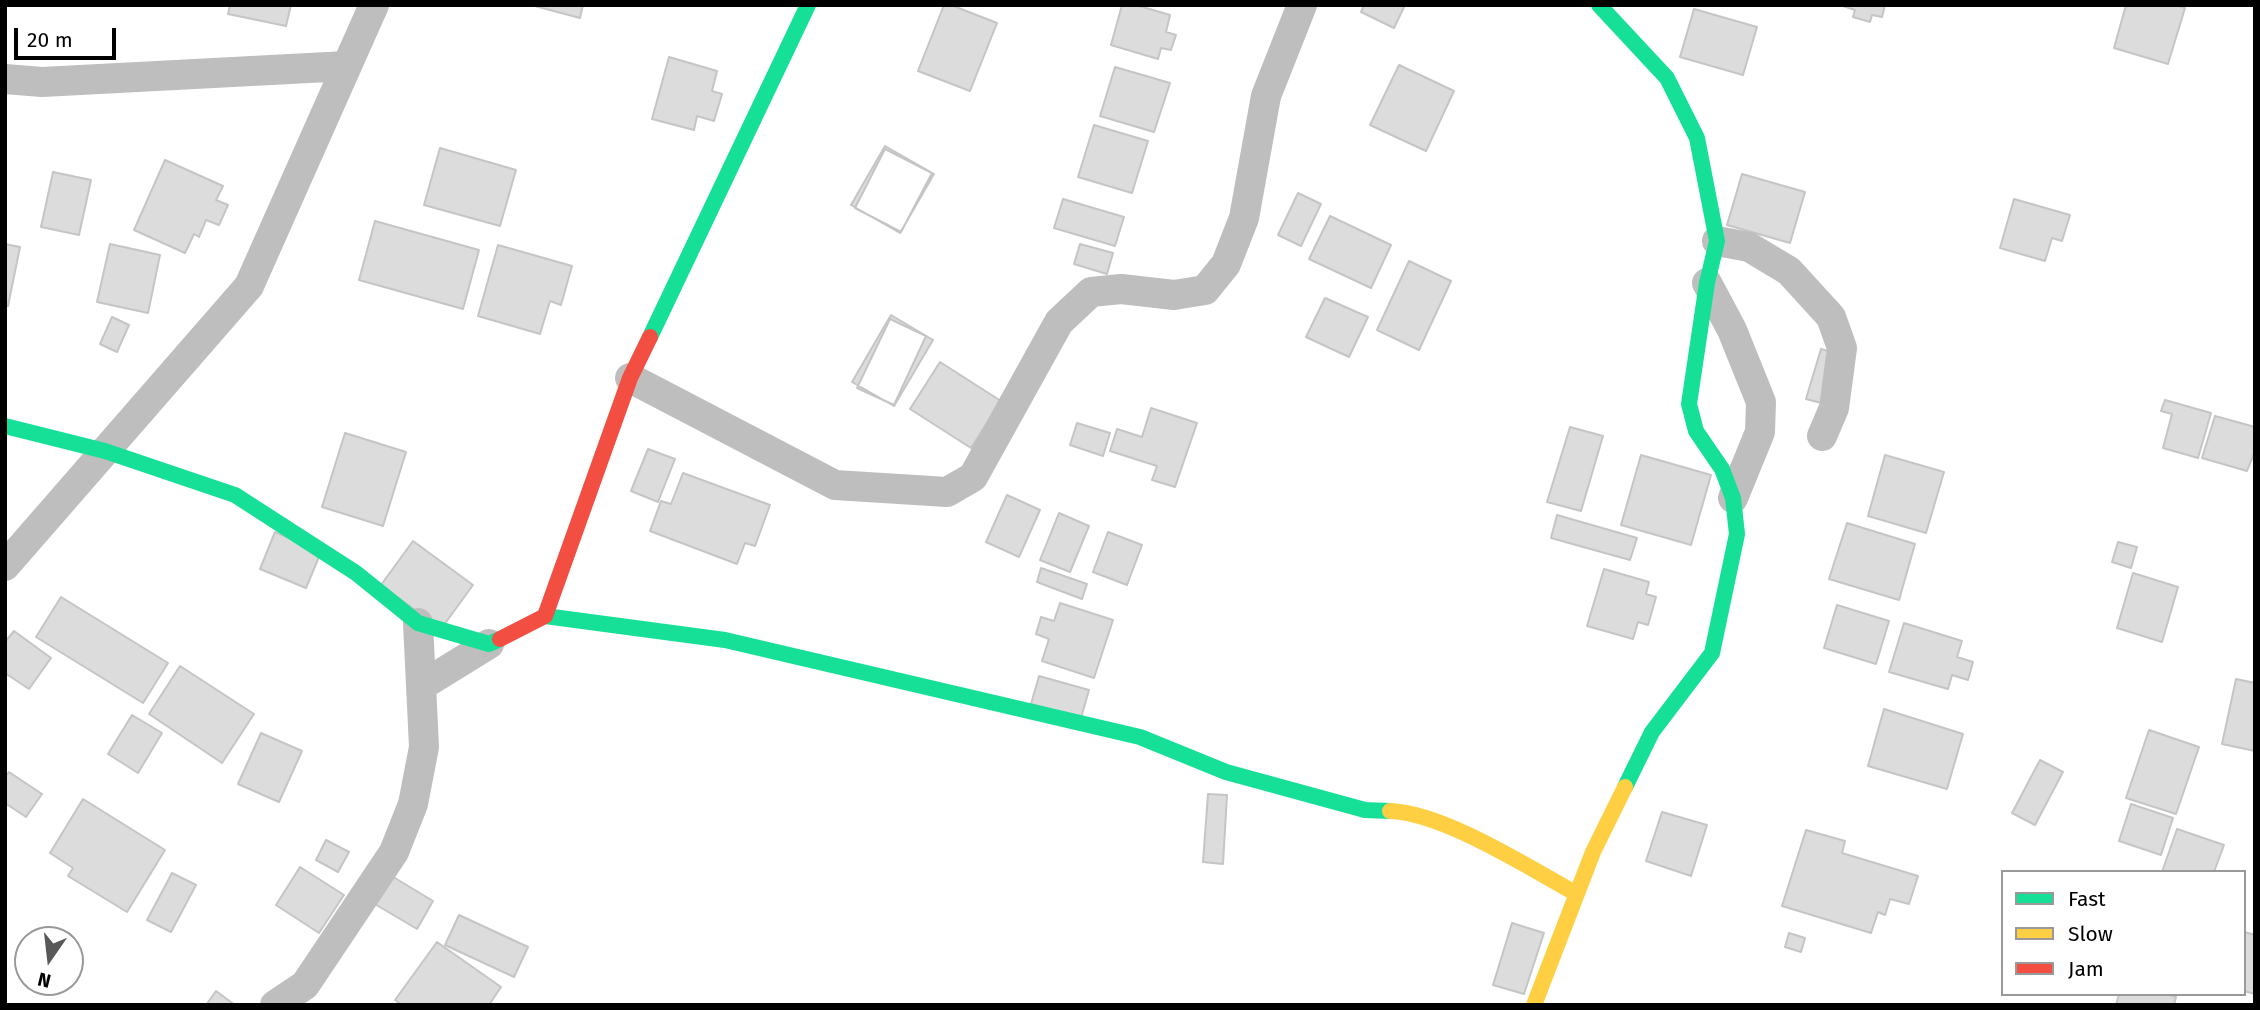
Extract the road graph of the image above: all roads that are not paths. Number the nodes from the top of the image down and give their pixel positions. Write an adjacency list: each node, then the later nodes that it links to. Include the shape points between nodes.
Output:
1 (374, 5): 5 (street)
2 (808, 5): 9 (street)
3 (1302, 5): 9 (street, via 1266,96 1244,218 1226,264 1205,290 1174,295 1121,289 1091,292 1059,322 973,477 947,492 835,485)
4 (1599, 5): 7 (street, via 1667,78 1697,138)
5 (347, 66): 6 (street, via 42,82); 12 (street, via 248,286)
6 (5, 79)
7 (1717, 241): 8 (street); 11 (street, via 1749,247 1789,271 1831,317 1842,348 1834,408)
8 (1707, 283): 13 (street, via 1689,404 1696,431 1722,469); 13 (street, via 1761,402 1760,432)
9 (630, 378): 15 (street)
10 (5, 426): 12 (street)
11 (1822, 436)
12 (105, 451): 14 (street); 16 (street, via 234,495 356,573)
13 (1733, 498): 19 (street, via 1737,534 1712,653 1653,732)
14 (5, 566)
15 (545, 616): 17 (street); 19 (street, via 725,640 1140,737 1226,772 1365,810 1396,811 1441,824)
16 (418, 623): 17 (street); 18 (street)
17 (489, 644): 18 (street)
18 (421, 686): 20 (street, via 424,747 413,804 394,852 305,985)
19 (1577, 894): 21 (street)
20 (275, 1005)
21 (1534, 1005)

